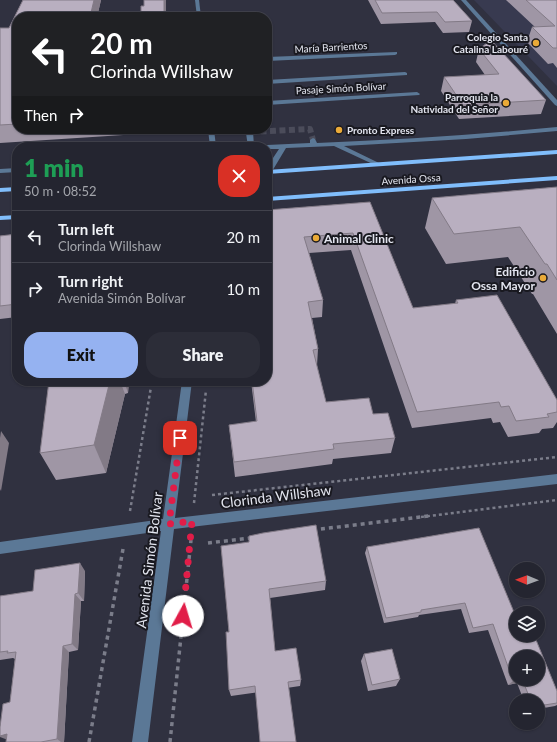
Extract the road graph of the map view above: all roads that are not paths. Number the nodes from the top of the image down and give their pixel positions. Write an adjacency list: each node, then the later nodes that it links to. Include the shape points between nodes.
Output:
1 (197, 0): 3 (street)
2 (463, 0): 10 (street)
3 (198, 12)
4 (395, 53): 5 (street, María Barrientos)
5 (272, 59)
6 (406, 74): 7 (street, Pasaje Simón Bolívar)
7 (272, 82)
8 (417, 94): 9 (street, Pasaje Simón Bolívar)
9 (272, 103)
10 (557, 104)
11 (557, 130): 12 (street, via 474,138)
12 (336, 144): 14 (street, via 314,143); 16 (street)
13 (272, 147): 14 (street)
14 (284, 147): 17 (street)
15 (557, 152): 16 (main road, Avenida Ossa)
16 (377, 164): 20 (main road, Avenida Ossa)
17 (272, 165)
18 (12, 170): 19 (street)
19 (0, 171)
20 (272, 172)
21 (556, 179): 24 (main road, Avenida Ossa)
22 (12, 189): 23 (main road)
23 (0, 190)
24 (272, 199)
25 (12, 217): 26 (main road)
26 (0, 218)
27 (187, 386): 29 (street, Avenida Simón Bolívar)
28 (557, 479): 29 (street, Clorinda Willshaw)
29 (169, 524): 30 (street, Clorinda Willshaw); 31 (street, Avenida Simón Bolívar)
30 (0, 548)
31 (140, 742)

